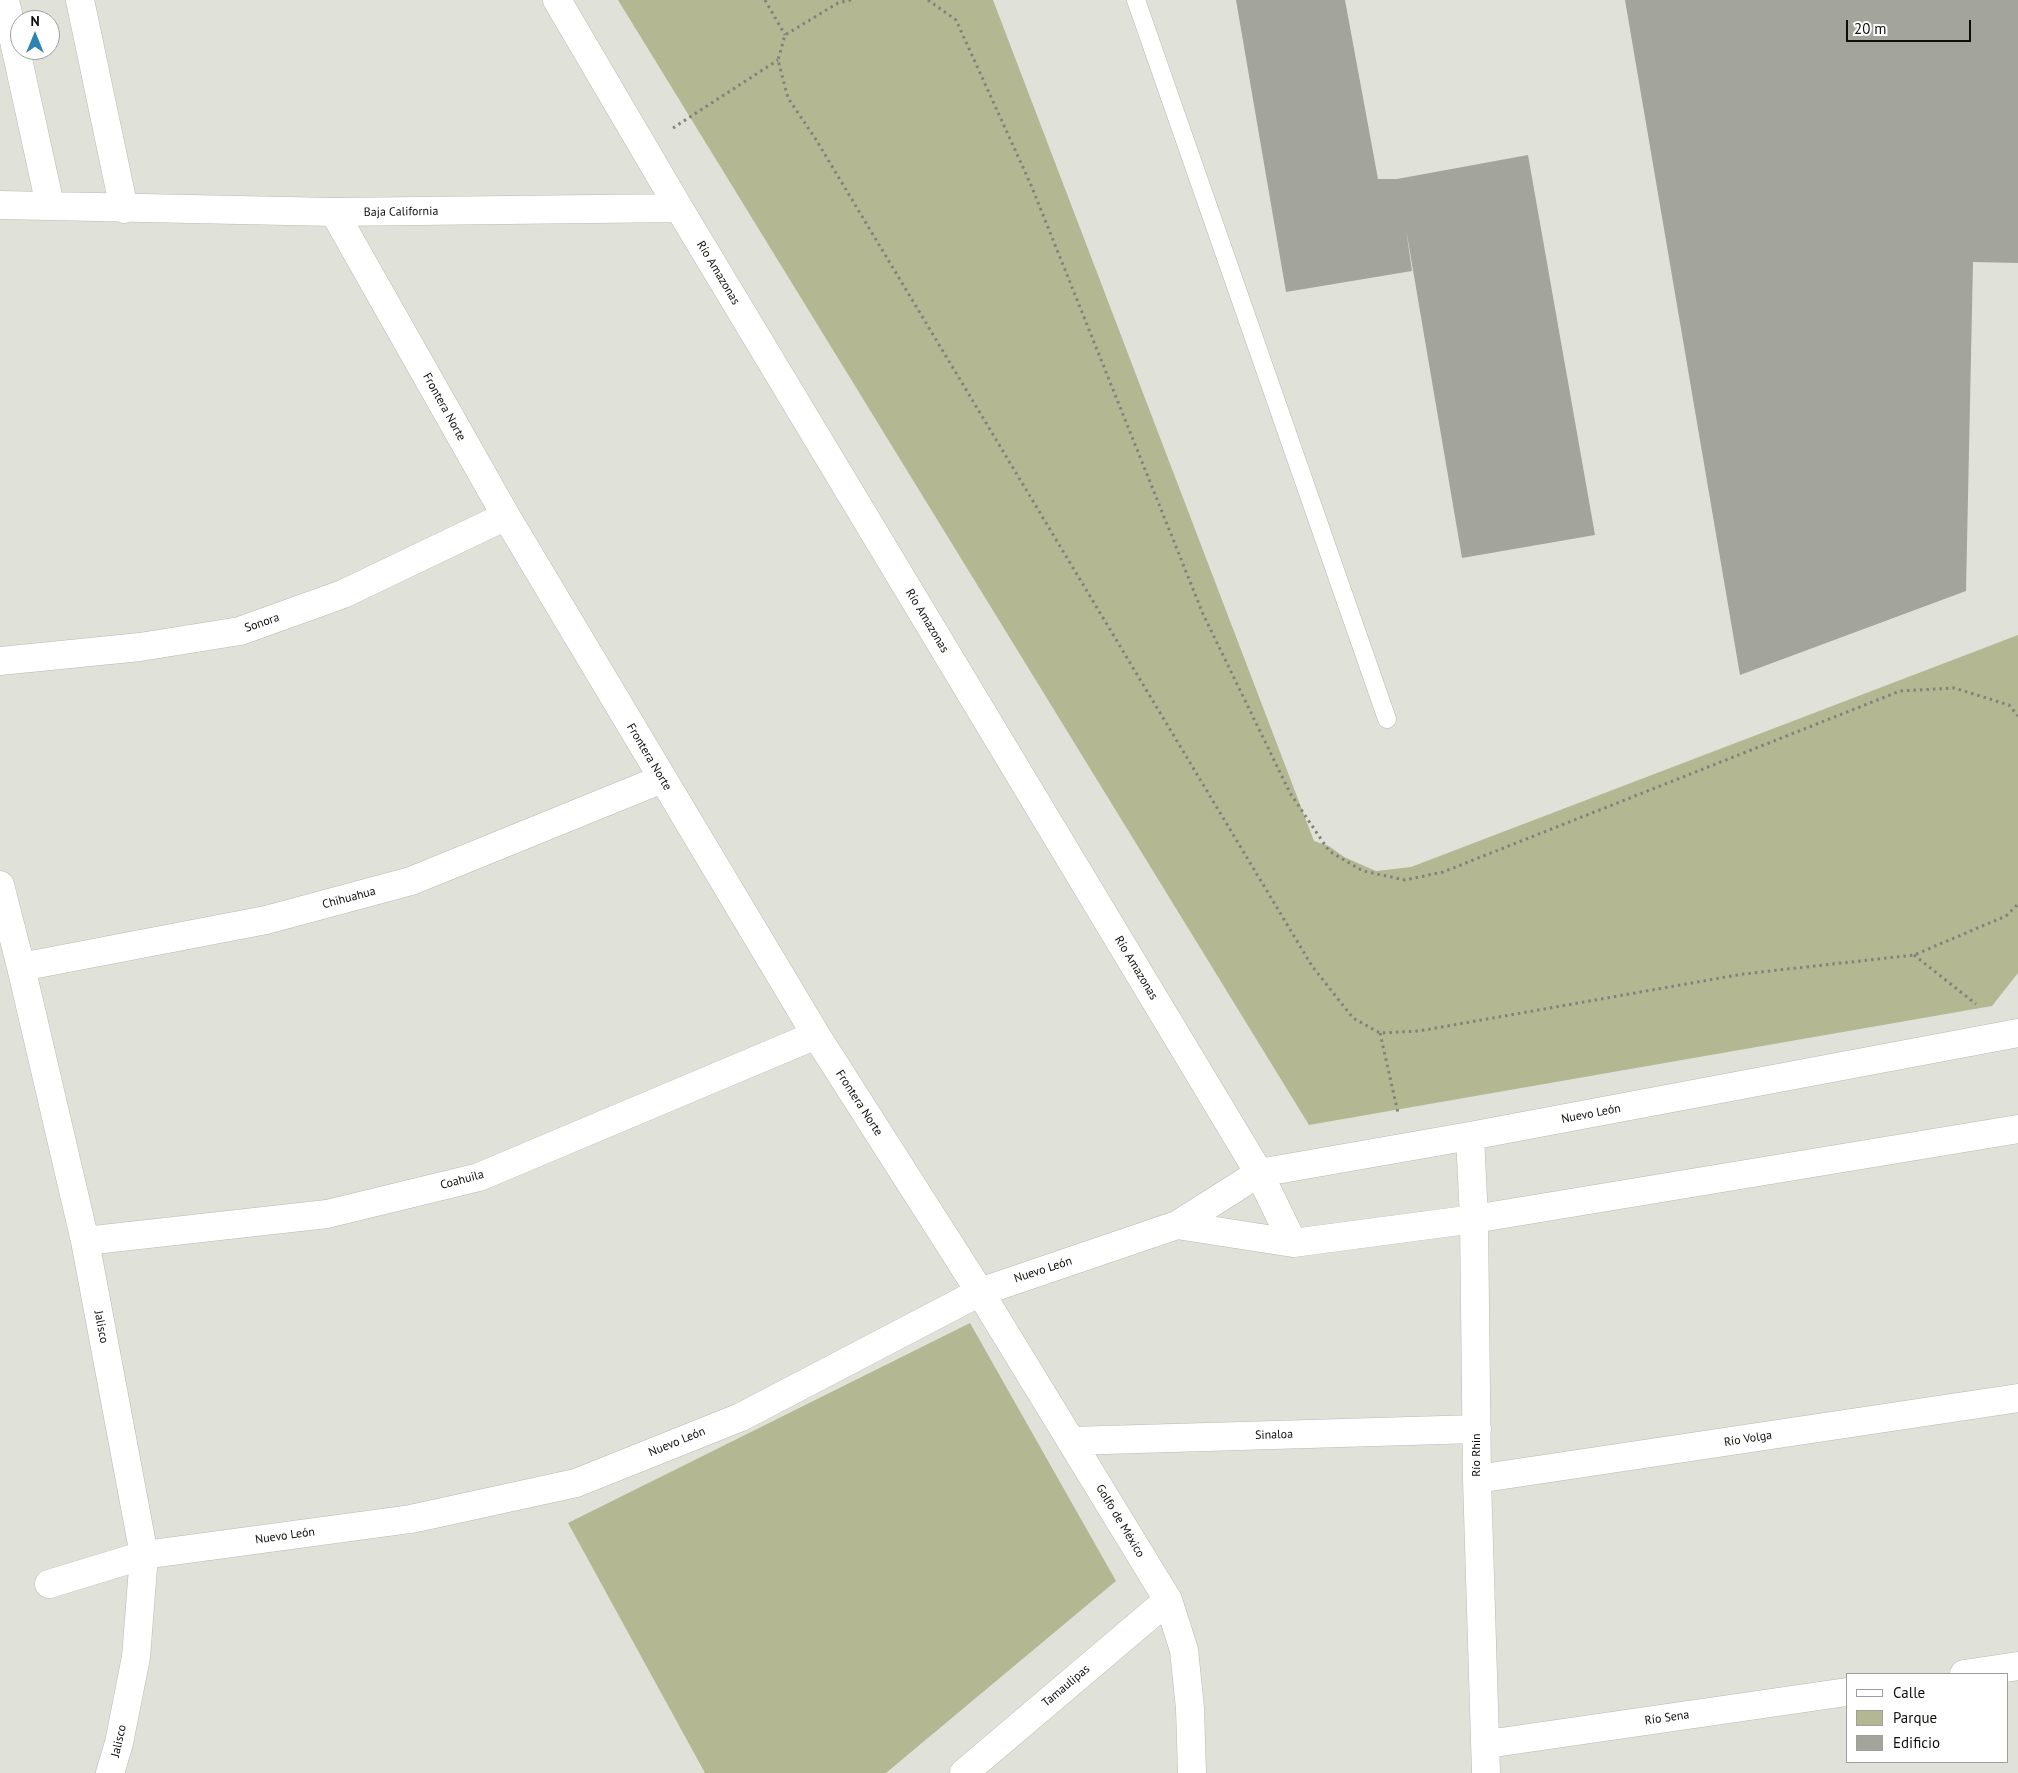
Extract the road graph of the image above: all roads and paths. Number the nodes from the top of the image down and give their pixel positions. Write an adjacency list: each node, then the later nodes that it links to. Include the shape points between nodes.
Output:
1 (80, 0): 13 (street)
2 (557, 0): 9 (street, Río Amazonas)
3 (765, 0): 7 (path)
4 (850, 0): 7 (path, via 838,3)
5 (1136, 0): 17 (lane)
6 (4, 11): 11 (street)
7 (786, 35): 8 (path)
8 (778, 60): 9 (path); 23 (path, via 788,98 1312,966 1353,1018)
9 (643, 147): 12 (street, Río Amazonas)
10 (0, 205): 11 (street, Baja California)
11 (50, 205): 13 (street, Baja California)
12 (679, 208): 14 (street, Baja California); 29 (street, Río Amazonas)
13 (124, 209): 14 (street, Baja California)
14 (334, 212): 15 (street, Frontera Norte)
15 (506, 516): 16 (street, Sonora, via 343,594 240,631 140,647); 18 (street, Frontera Norte)
16 (0, 661)
17 (1387, 719)
18 (662, 779): 22 (street, Chihuahua, via 411,881 266,920); 25 (street, Frontera Norte)
19 (0, 885): 22 (street, Jalisco)
20 (2018, 904): 21 (path, via 2006,916)
21 (1914, 955): 23 (path, via 1743,974 1419,1031); 24 (path)
22 (21, 967): 32 (street, Jalisco)
23 (1380, 1033): 28 (path)
24 (2016, 1034): 27 (street, Nuevo León)
25 (816, 1035): 32 (street, Coahuila, via 479,1178 327,1214); 34 (street, Frontera Norte)
26 (2018, 1129): 30 (street, Nuevo León)
27 (1470, 1136): 28 (street, Nuevo León); 30 (street, Río Rhin)
28 (1406, 1148): 29 (street, Nuevo León)
29 (1259, 1173): 31 (street, Nuevo León); 33 (street, Río Amazonas)
30 (1474, 1219): 33 (street, Nuevo León); 36 (street, Río Rhin)
31 (1177, 1226): 33 (street, Nuevo León); 34 (street, Nuevo León)
32 (85, 1242): 39 (street, Jalisco)
33 (1293, 1243)
34 (980, 1292): 37 (street, Golfo de México); 39 (street, Nuevo León, via 741,1417 576,1483 411,1519)
35 (2018, 1398): 38 (street, Río Volga)
36 (1477, 1429): 37 (street, Sinaloa); 38 (street, Río Rhin)
37 (1071, 1441): 41 (street, Golfo de México)
38 (1477, 1479): 45 (street, Río Rhin)
39 (144, 1554): 40 (street, Nuevo León); 46 (street, Jalisco, via 136,1657)
40 (50, 1584)
41 (1168, 1600): 47 (street, Tamaulipas); 48 (street, Golfo de México, via 1184,1650)
42 (2018, 1666): 43 (street)
43 (1971, 1673)
44 (1846, 1692): 45 (street, Río Sena)
45 (1487, 1744): 49 (street, Río Rhin)
46 (110, 1773)
47 (964, 1773)
48 (1192, 1773)
49 (1486, 1773)

